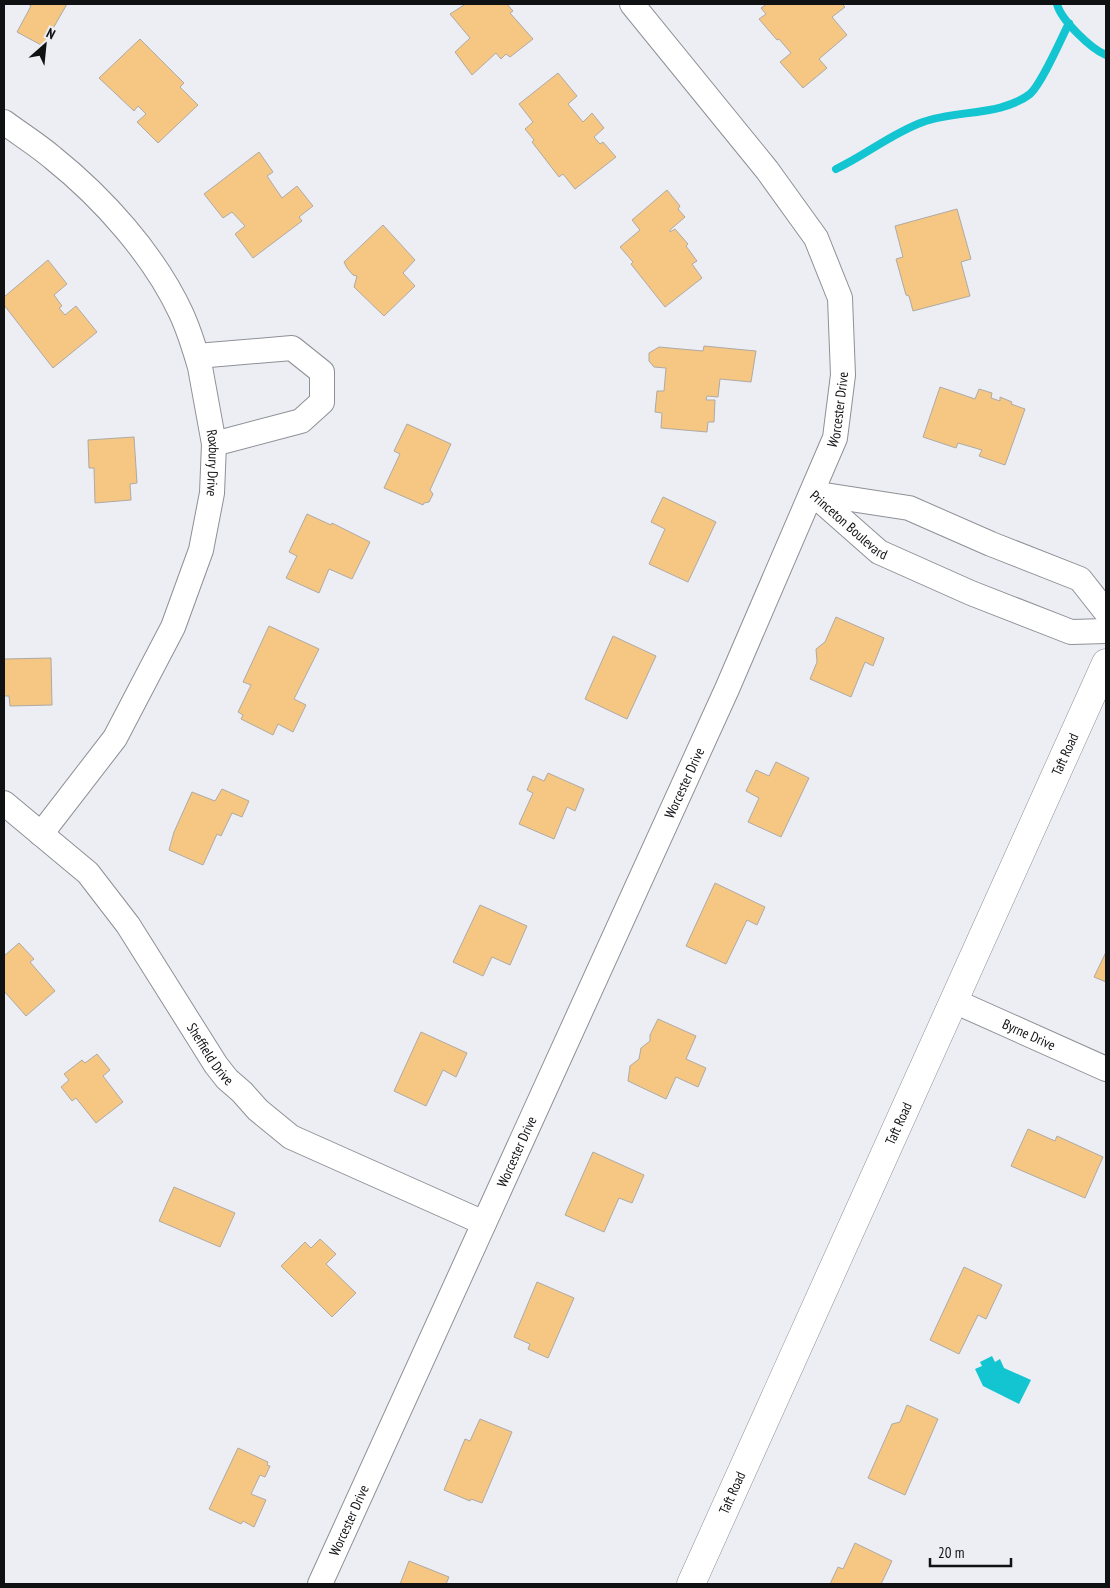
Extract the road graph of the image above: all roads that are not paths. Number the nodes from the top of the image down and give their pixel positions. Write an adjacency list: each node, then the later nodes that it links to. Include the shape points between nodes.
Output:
1 (632, 4): 5 (street, Worcester Drive, via 767,170 816,238 840,298 844,375 835,438)
2 (4, 122): 3 (street, Roxbury Drive, via 53,157 110,209 152,264 181,313)
3 (197, 356): 4 (street, Roxbury Drive); 4 (street, via 292,348 322,372 322,402 301,421)
4 (214, 444): 10 (street, Roxbury Drive, via 212,494 201,550 173,627 115,738)
5 (812, 493): 6 (street, Princeton Boulevard, via 909,508 1080,579); 7 (street, Princeton Boulevard, via 879,552 970,593 1071,632); 13 (street, Worcester Drive, via 727,689)
6 (1106, 612)
7 (1106, 631)
8 (1106, 663): 11 (street, Taft Road)
9 (4, 803): 10 (street, Sheffield Drive)
10 (41, 834): 13 (street, Sheffield Drive, via 94,880 128,925 216,1064 258,1110 291,1137)
11 (954, 1001): 12 (street, Byrne Drive); 15 (street, Taft Road)
12 (1106, 1069)
13 (484, 1223): 14 (street, Worcester Drive)
14 (320, 1584)
15 (691, 1584)

